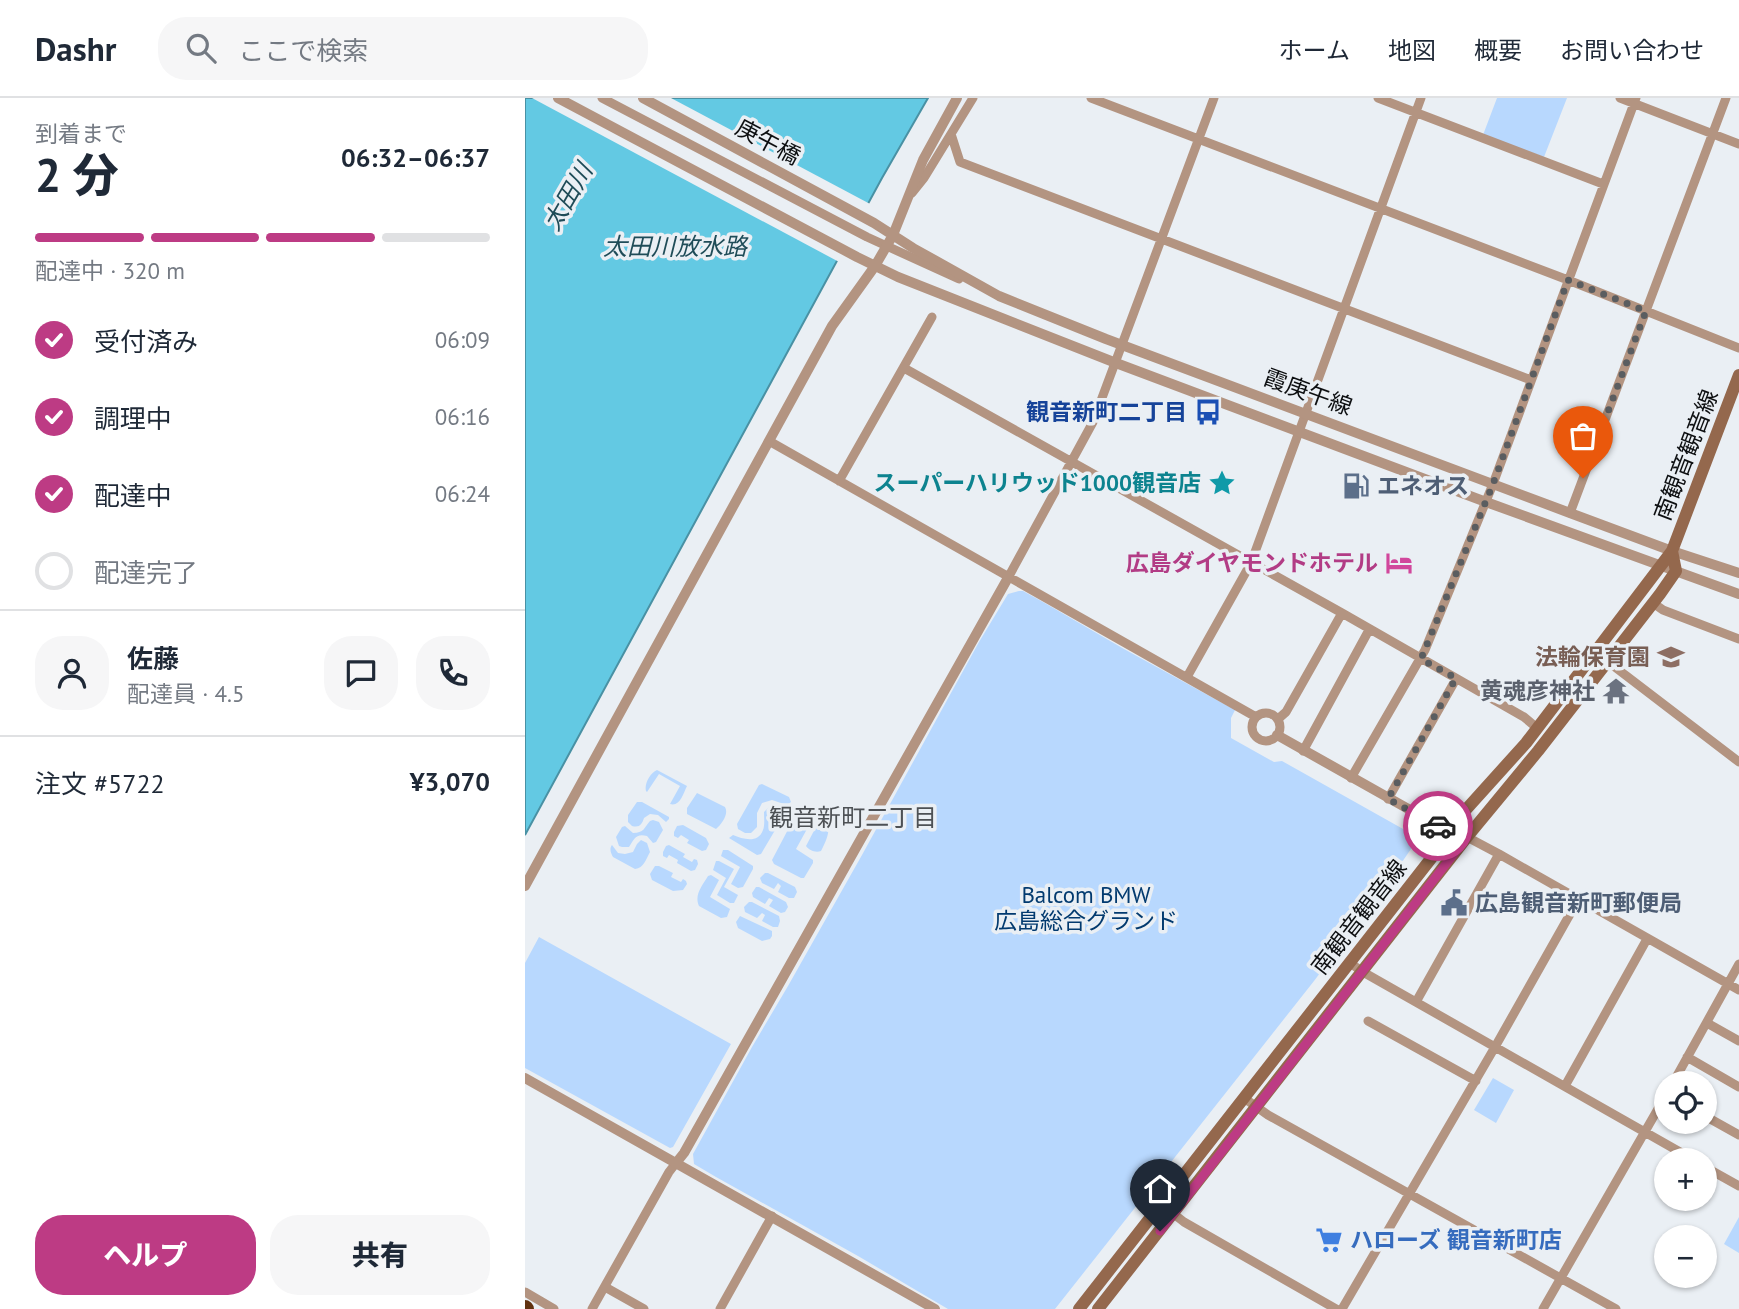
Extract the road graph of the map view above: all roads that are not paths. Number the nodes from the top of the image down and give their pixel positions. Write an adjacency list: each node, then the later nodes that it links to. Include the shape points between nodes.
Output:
1 (558, 98): 25 (street)
2 (602, 98): 24 (street)
3 (643, 98): 21 (street, 庚午橋)
4 (957, 98): 19 (street, via 923,160)
5 (973, 98): 15 (street)
6 (1091, 98): 16 (street)
7 (1214, 98): 16 (street)
8 (1378, 98): 13 (street)
9 (1422, 98): 13 (street)
10 (1620, 98): 12 (street)
11 (1726, 98): 14 (street)
12 (1635, 101): 14 (street); 18 (street)
13 (1416, 112): 18 (street); 20 (street)
14 (1712, 133): 17 (street); 29 (street)
15 (951, 134): 19 (street); 23 (street, via 960,162)
16 (1199, 140): 20 (street); 23 (street)
17 (1739, 144)
18 (1603, 184): 26 (street)
19 (909, 197): 22 (street)
20 (1382, 210): 26 (street); 28 (street)
21 (874, 223): 22 (street, 霞庚午線)
22 (893, 235): 24 (street); 27 (street, 霞庚午線)
23 (1162, 239): 28 (street); 31 (street)
24 (886, 247): 25 (street); 27 (street)
25 (875, 266): 33 (street); 39 (street, via 832,326)
26 (1568, 280): 29 (street); 36 (street)
27 (999, 296): 31 (street, 霞庚午線)
28 (1345, 310): 36 (street); 37 (street)
29 (1646, 311): 32 (street); 44 (street)
30 (932, 317): 34 (street)
31 (1122, 345): 33 (street); 37 (street, 霞庚午線)
32 (1739, 348)
33 (1116, 363): 38 (street); 40 (street)
34 (904, 368): 40 (street); 41 (street)
35 (1739, 375): 45 (main road, 南観音観音線)
36 (1531, 380): 42 (street)
37 (1306, 413): 38 (street); 42 (street, 霞庚午線)
38 (1299, 432): 43 (street); 46 (street)
39 (769, 441): 41 (street); 71 (street)
40 (1073, 462): 46 (street); 50 (street)
41 (839, 481): 50 (street)
42 (1493, 484): 43 (street); 44 (street, 霞庚午線)
43 (1486, 502): 47 (street); 56 (street)
44 (1570, 513): 45 (street, 霞庚午線)
45 (1672, 551): 47 (main road, 南観音観音線); 48 (main road, 南観音観音線); 49 (street, 霞庚午線)
46 (1251, 563): 53 (street); 58 (street)
47 (1660, 566): 48 (street); 62 (main road, 南観音観音線)
48 (1676, 571): 51 (street); 52 (main road, 南観音観音線)
49 (1739, 573)
50 (1009, 576): 58 (street); 97 (street)
51 (1739, 594)
52 (1653, 604): 55 (street); 57 (main road, 南観音観音線)
53 (1342, 613): 54 (street); 61 (street)
54 (1369, 630): 56 (street); 64 (street)
55 (1739, 639)
56 (1421, 659): 59 (street); 66 (street)
57 (1607, 661): 65 (street); 69 (main road, 南観音観音線)
58 (1187, 677): 60 (street)
59 (1456, 678): 62 (street); 67 (street)
60 (1256, 717): 61 (street, via 1268,712); 63 (street, via 1252,727 1257,737 1267,741)
61 (1278, 719): 63 (street)
62 (1537, 728): 68 (main road, 南観音観音線, via 1462,814)
63 (1277, 735): 64 (street)
64 (1303, 751): 66 (street)
65 (1739, 762)
66 (1352, 778): 67 (street)
67 (1388, 799): 68 (street)
68 (1451, 833): 69 (street); 74 (main road, 南観音観音線)
69 (1467, 837): 70 (street); 76 (main road, 南観音観音線)
70 (1500, 854): 72 (street); 79 (street)
71 (525, 886)
72 (1578, 900): 73 (street); 83 (street)
73 (1647, 939): 77 (street); 88 (street)
74 (1350, 963): 76 (street); 90 (main road, 南観音観音線)
75 (1739, 964): 77 (street)
76 (1363, 972): 79 (street); 91 (main road, 南観音観音線)
77 (1728, 984): 78 (street); 81 (street)
78 (1739, 990)
79 (1416, 1002): 83 (street)
80 (1369, 1021): 87 (street)
81 (1707, 1023): 82 (street); 84 (street)
82 (1739, 1041)
83 (1495, 1047): 87 (street); 88 (street)
84 (1687, 1057): 85 (street); 89 (street)
85 (1679, 1071)
86 (525, 1078): 97 (street)
87 (1476, 1081): 100 (street)
88 (1565, 1086): 94 (street)
89 (1739, 1087)
90 (1244, 1098): 91 (street); 101 (main road, 南観音観音線)
91 (1257, 1107): 100 (street); 102 (main road, 南観音観音線)
92 (1654, 1115): 94 (street)
93 (1717, 1123): 95 (street)
94 (1644, 1132): 96 (street); 104 (street)
95 (1739, 1135)
96 (1673, 1148)
97 (676, 1163): 103 (street); 105 (street)
98 (1717, 1174): 99 (street)
99 (1739, 1186)
100 (1409, 1194): 104 (street); 115 (street)
101 (1161, 1203): 102 (street); 112 (main road, 南観音観音線)
102 (1174, 1214): 113 (main road, 南観音観音線); 114 (street)
103 (772, 1216): 110 (street); 111 (street)
104 (1560, 1278): 116 (street); 117 (street)
105 (605, 1287): 108 (street); 109 (street)
106 (525, 1292): 107 (street)
107 (554, 1309)
108 (592, 1309)
109 (644, 1309)
110 (720, 1309)
111 (935, 1309)
112 (1079, 1309)
113 (1098, 1309)
114 (1336, 1309)
115 (1342, 1309)
116 (1543, 1309)
117 (1616, 1309)

